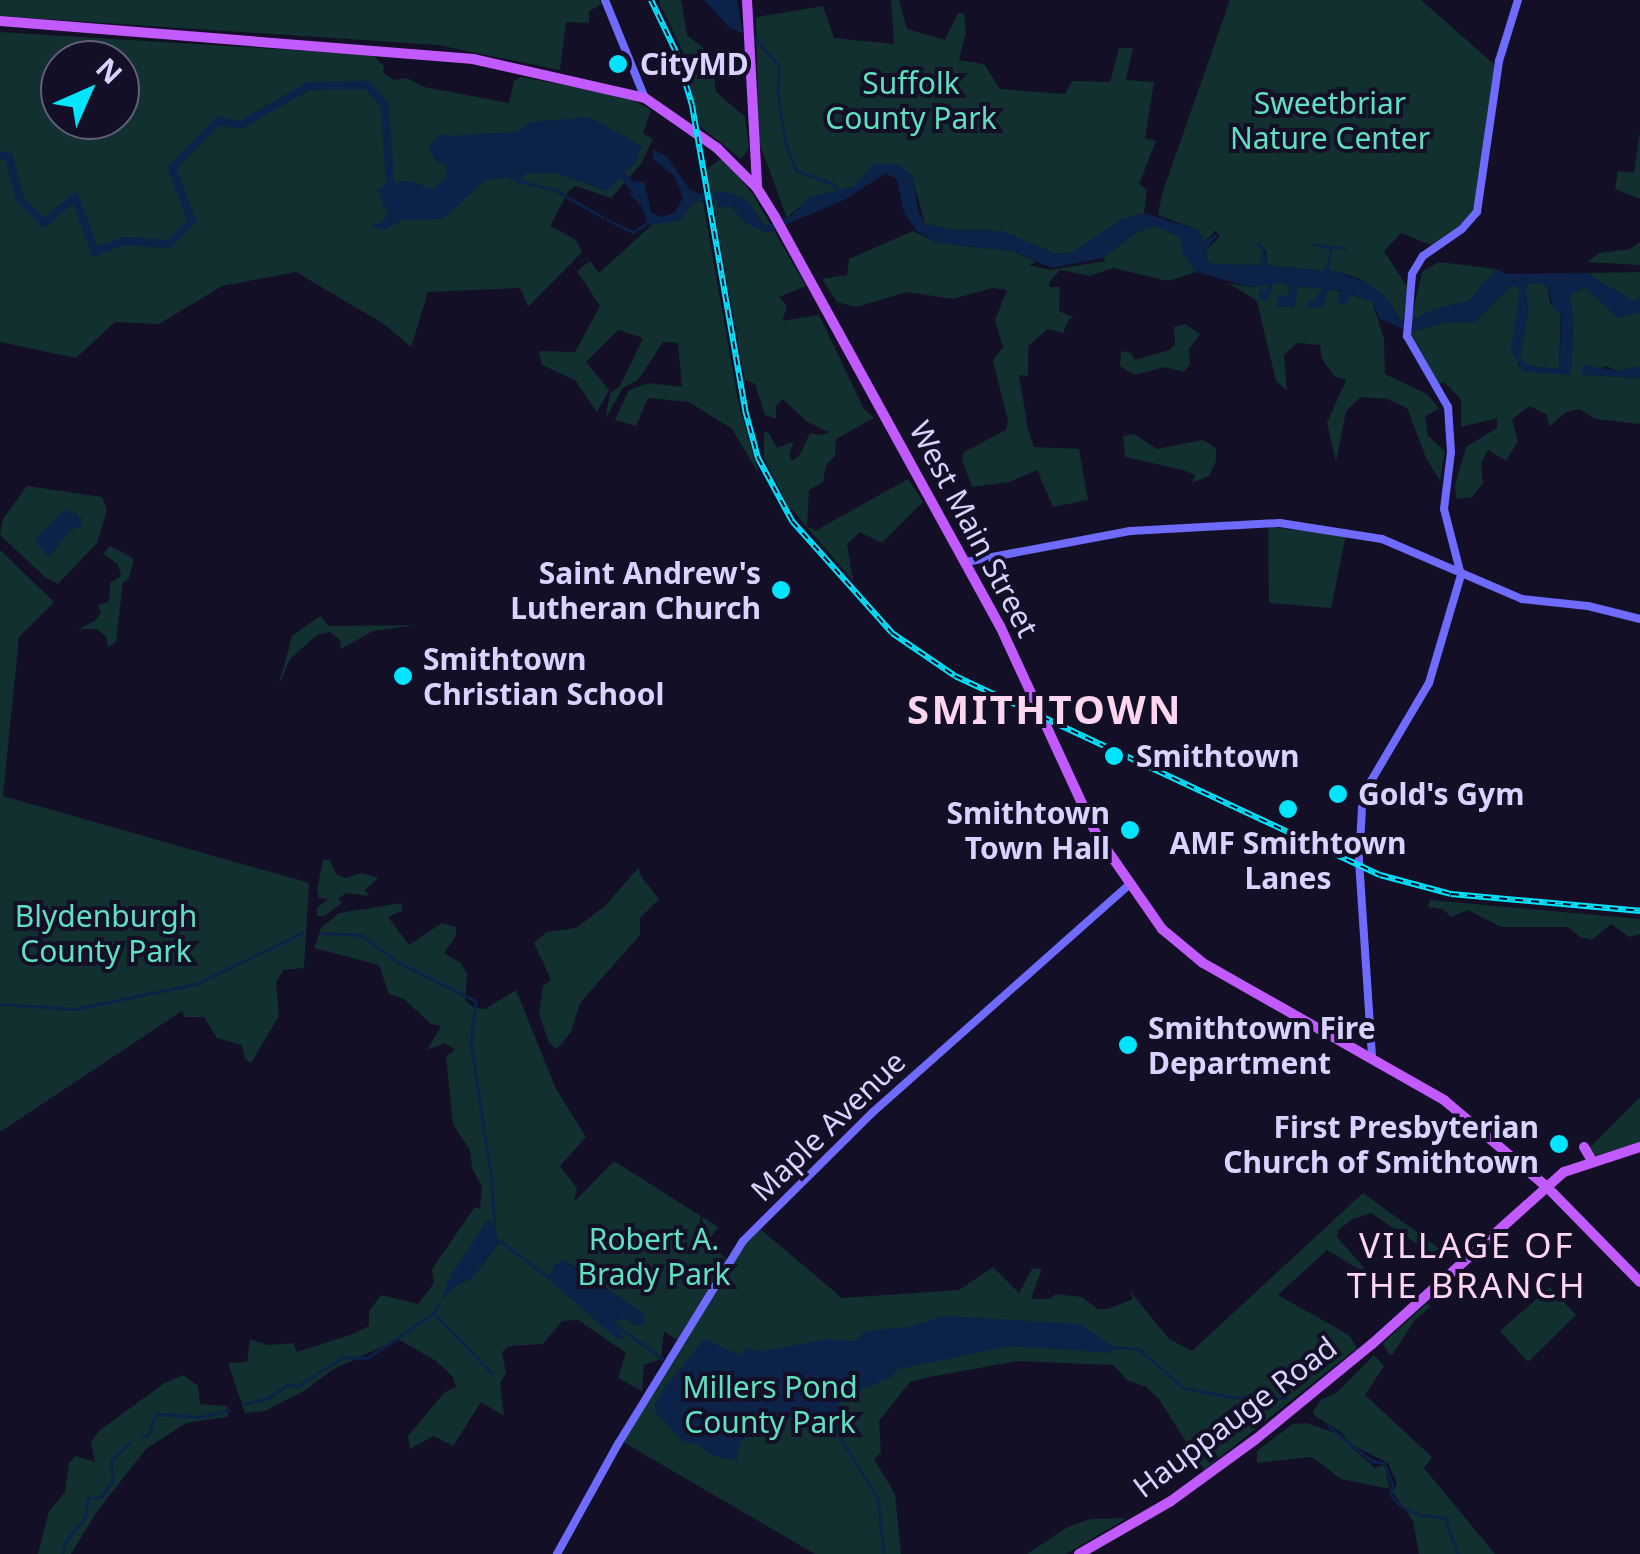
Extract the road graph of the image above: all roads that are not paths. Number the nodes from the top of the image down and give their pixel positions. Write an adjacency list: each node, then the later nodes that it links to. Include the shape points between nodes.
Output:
1 (605, 0): 6 (main road)
2 (747, 0): 5 (main road)
3 (1518, 0): 12 (main road, via 1499,61 1477,212 1416,264 1406,320 1407,336 1448,407 1444,509)
4 (0, 21): 6 (main road, via 436,52)
5 (749, 62): 7 (main road); 9 (main road)
6 (645, 98): 8 (main road)
7 (753, 149): 8 (main road, via 744,159); 9 (main road)
8 (728, 158): 9 (main road)
9 (753, 173): 10 (main road); 10 (main road, West Main Street)
10 (775, 217): 11 (main road, West Main Street)
11 (966, 562): 12 (main road, via 1130,531 1280,524 1382,539); 14 (main road, West Main Street, via 1083,809)
12 (1461, 576): 13 (main road, via 1522,599); 15 (main road, via 1428,684 1362,808 1359,860)
13 (1640, 619)
14 (1129, 885): 15 (main road, West Main Street, via 1178,945); 21 (main road, Maple Avenue, via 873,1112 743,1241)
15 (1372, 1056): 19 (main road, West Main Street, via 1444,1100)
16 (1640, 1146): 18 (main road)
17 (1584, 1147): 18 (main road)
18 (1592, 1161): 19 (main road, Hauppauge Road)
19 (1547, 1187): 20 (main road, West Main Street); 22 (main road, Hauppauge Road, via 1246,1447 1171,1501)
20 (1640, 1282)
21 (557, 1554)
22 (1079, 1554)

